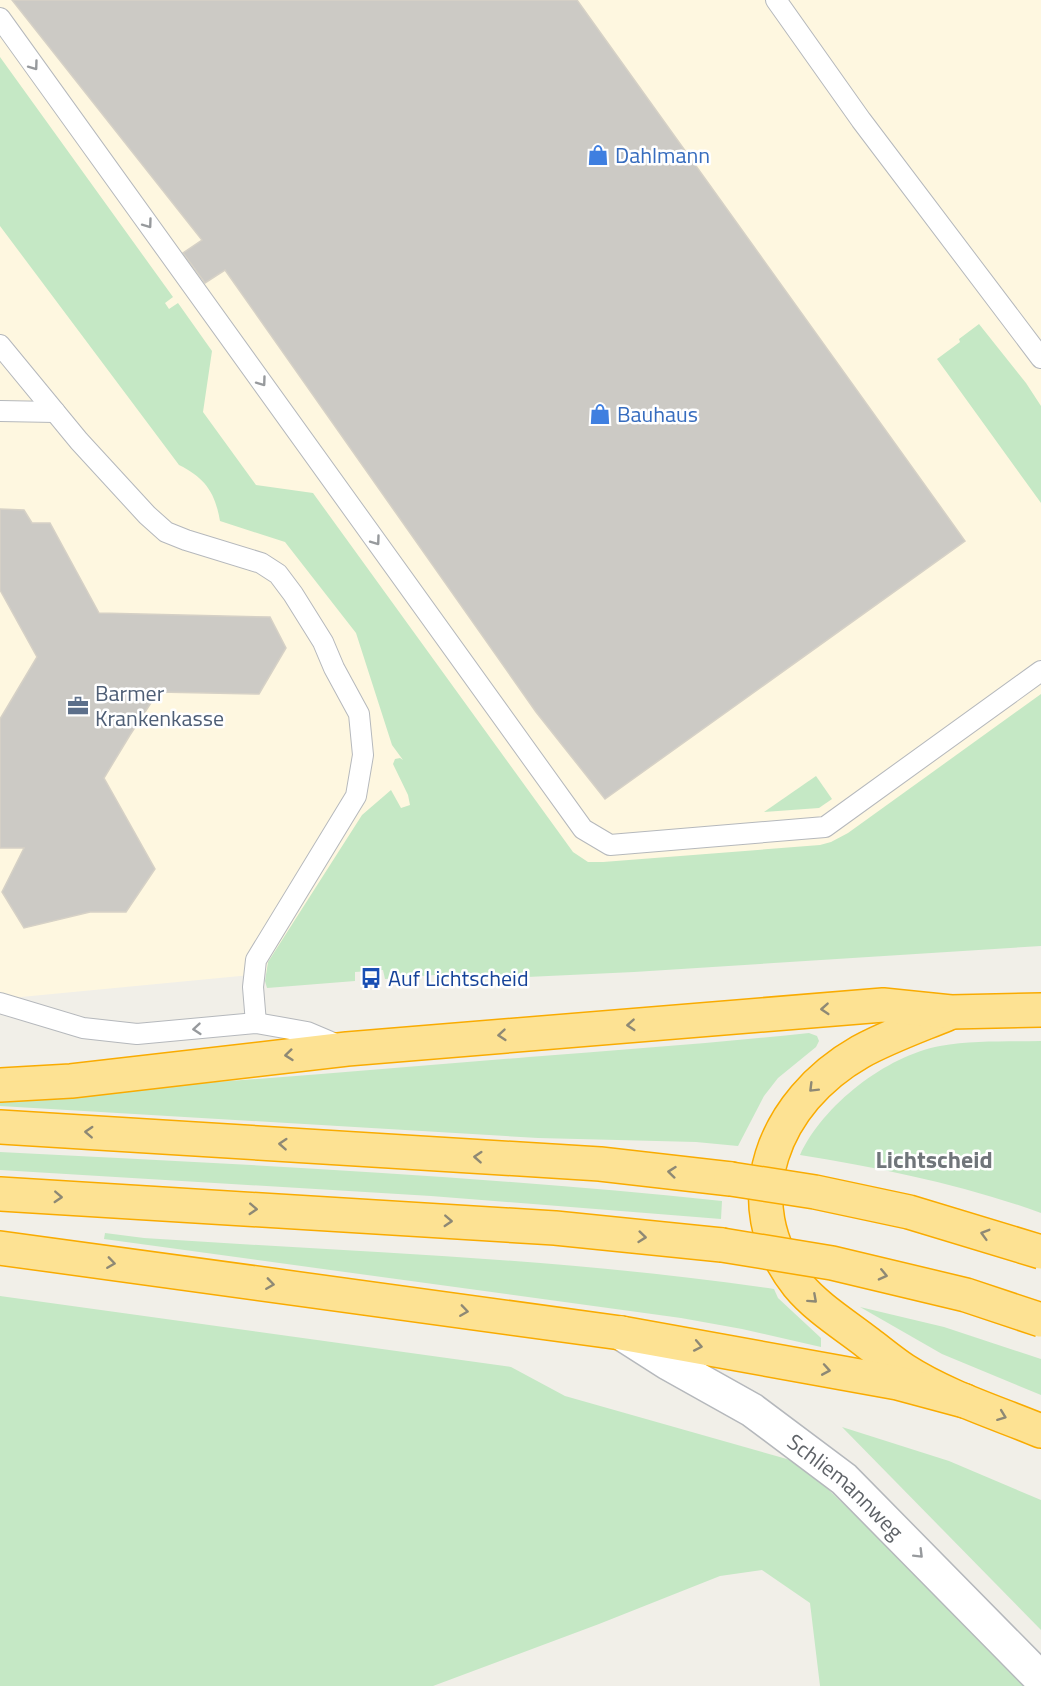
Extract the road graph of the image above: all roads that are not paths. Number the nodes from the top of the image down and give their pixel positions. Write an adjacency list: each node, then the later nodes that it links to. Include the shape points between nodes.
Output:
1 (776, 0): 4 (lane)
2 (0, 18): 8 (lane, one-way to 8, via 583,829 610,845 825,827)
3 (0, 345): 7 (lane)
4 (1037, 354): 5 (lane)
5 (1041, 370)
6 (0, 411): 7 (lane)
7 (55, 412): 12 (lane, via 166,532 261,563 278,574 323,642 359,714 363,755 357,796 256,960 252,987)
8 (1041, 671)
9 (0, 1003): 12 (lane, one-way to 9, via 137,1034 83,1028)
10 (1041, 1010): 11 (highway)
11 (951, 1012): 13 (highway, one-way to 13, via 884,1005); 21 (highway, one-way to 21, via 859,1053 806,1095 791,1114 774,1148 766,1173 766,1219 783,1263 814,1300 905,1371)
12 (256, 1023): 13 (lane, via 307,1032)
13 (347, 1049): 14 (highway, one-way to 14, via 70,1081)
14 (0, 1085)
15 (0, 1127): 18 (highway, one-way to 15, bridge, via 909,1212 730,1179 600,1164)
16 (0, 1194): 19 (highway, one-way to 19, bridge, via 555,1228 722,1245 843,1265 966,1295)
17 (0, 1248): 20 (highway, one-way to 20)
18 (1041, 1251)
19 (1041, 1320)
20 (621, 1333): 21 (highway, one-way to 21, via 898,1383); 23 (street, Schliemannweg, one-way to 23, via 752,1410 832,1468)
21 (965, 1401): 22 (highway, one-way to 22)
22 (1041, 1431)
23 (1041, 1679)

